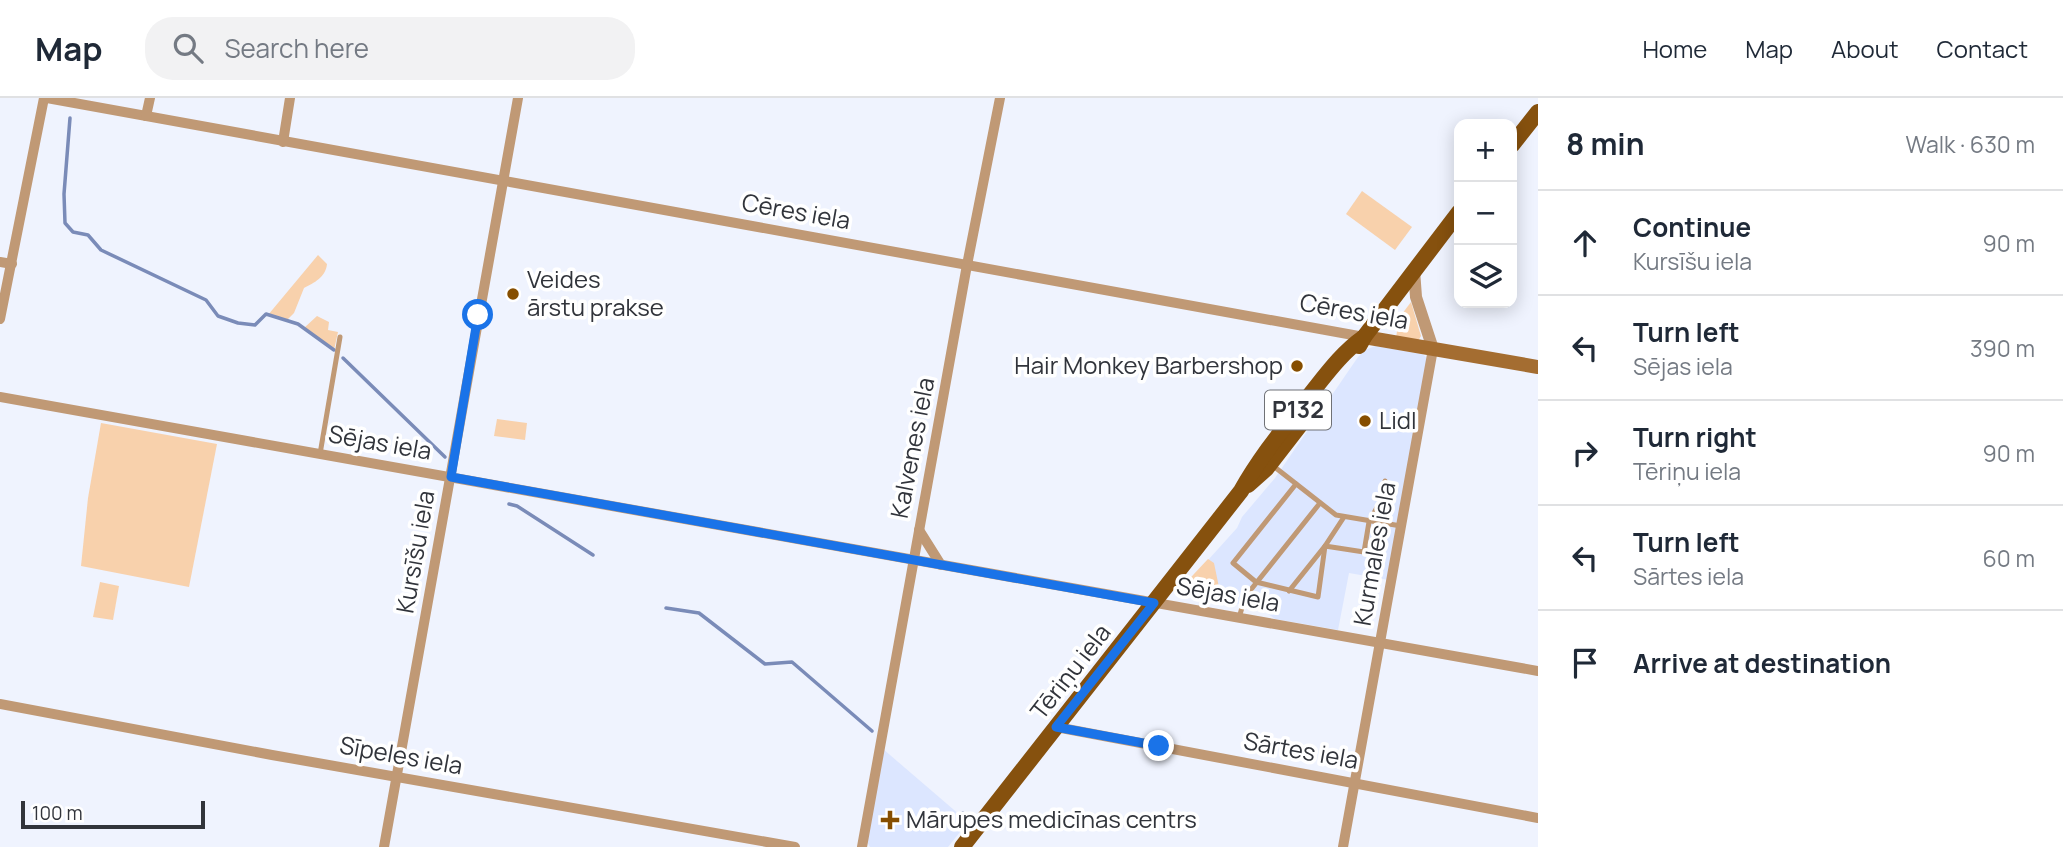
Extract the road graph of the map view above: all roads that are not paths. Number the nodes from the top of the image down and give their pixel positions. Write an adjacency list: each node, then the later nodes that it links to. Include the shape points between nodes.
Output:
1 (46, 98): 7 (street, Cēres iela); 13 (street)
2 (150, 98): 7 (street)
3 (290, 98): 9 (street)
4 (518, 98): 10 (street, Kursīšu iela)
5 (1000, 98): 14 (street, Kalvenes iela)
6 (1538, 112): 8 (main road)
7 (146, 116): 9 (street, Cēres iela)
8 (1517, 139)
9 (283, 142): 10 (street, Cēres iela)
10 (503, 182): 14 (street, Cēres iela); 24 (street, Kursīšu iela)
11 (1454, 219): 15 (main road, Tēriņu iela / P132)
12 (0, 262): 13 (street)
13 (12, 264): 16 (street)
14 (967, 265): 18 (street, Cēres iela); 32 (street, Kalvenes iela)
15 (1415, 270): 18 (main road, Tēriņu iela / P132); 19 (street, Kurmales iela, via 1416,298)
16 (0, 319)
17 (340, 337): 22 (lane)
18 (1364, 337): 19 (main road, Cēres iela); 23 (main road, Tēriņu iela / P132); 27 (main road, Tēriņu iela / P132, via 1348,348 1308,398 1256,464)
19 (1433, 349): 20 (main road, Cēres iela); 31 (street, Kurmales iela)
20 (1538, 367)
21 (0, 397): 22 (street, Sējas iela)
22 (320, 454): 24 (street, Sējas iela)
23 (1269, 464): 26 (lane); 27 (main road, Tēriņu iela / P132)
24 (451, 477): 34 (street, Sējas iela); 44 (street, Kursīšu iela)
25 (1385, 481): 30 (lane)
26 (1296, 484): 28 (lane); 36 (lane, via 1233,563)
27 (1241, 491): 38 (main road, Tēriņu iela / P132)
28 (1320, 503): 29 (lane); 36 (lane)
29 (1344, 517): 30 (lane); 33 (lane)
30 (1369, 522): 31 (lane); 33 (lane, via 1364,552)
31 (1401, 526): 40 (street, Kurmales iela)
32 (919, 530): 34 (street, Kalvenes iela); 35 (street)
33 (1325, 546): 37 (lane); 37 (lane, via 1318,597)
34 (914, 560): 35 (street, Sējas iela); 49 (street, Kalvenes iela)
35 (941, 565): 38 (street, Sējas iela)
36 (1256, 582): 37 (lane); 39 (lane, via 1242,602)
37 (1289, 591)
38 (1154, 603): 39 (street, Sējas iela); 43 (main road, Tēriņu iela / P132)
39 (1239, 618): 40 (street, Sējas iela)
40 (1381, 643): 41 (street, Sējas iela); 45 (street, Kurmales iela)
41 (1538, 671)
42 (0, 704): 44 (street, Sīpeles iela)
43 (1056, 727): 45 (street, Sārtes iela); 50 (main road, Tēriņu iela / P132)
44 (397, 777): 47 (street, Kursīšu iela); 48 (street, Sīpeles iela)
45 (1355, 782): 46 (street, Sārtes iela); 51 (street, Kurmales iela)
46 (1538, 818)
47 (384, 847)
48 (795, 847)
49 (862, 847)
50 (962, 847)
51 (1343, 847)

